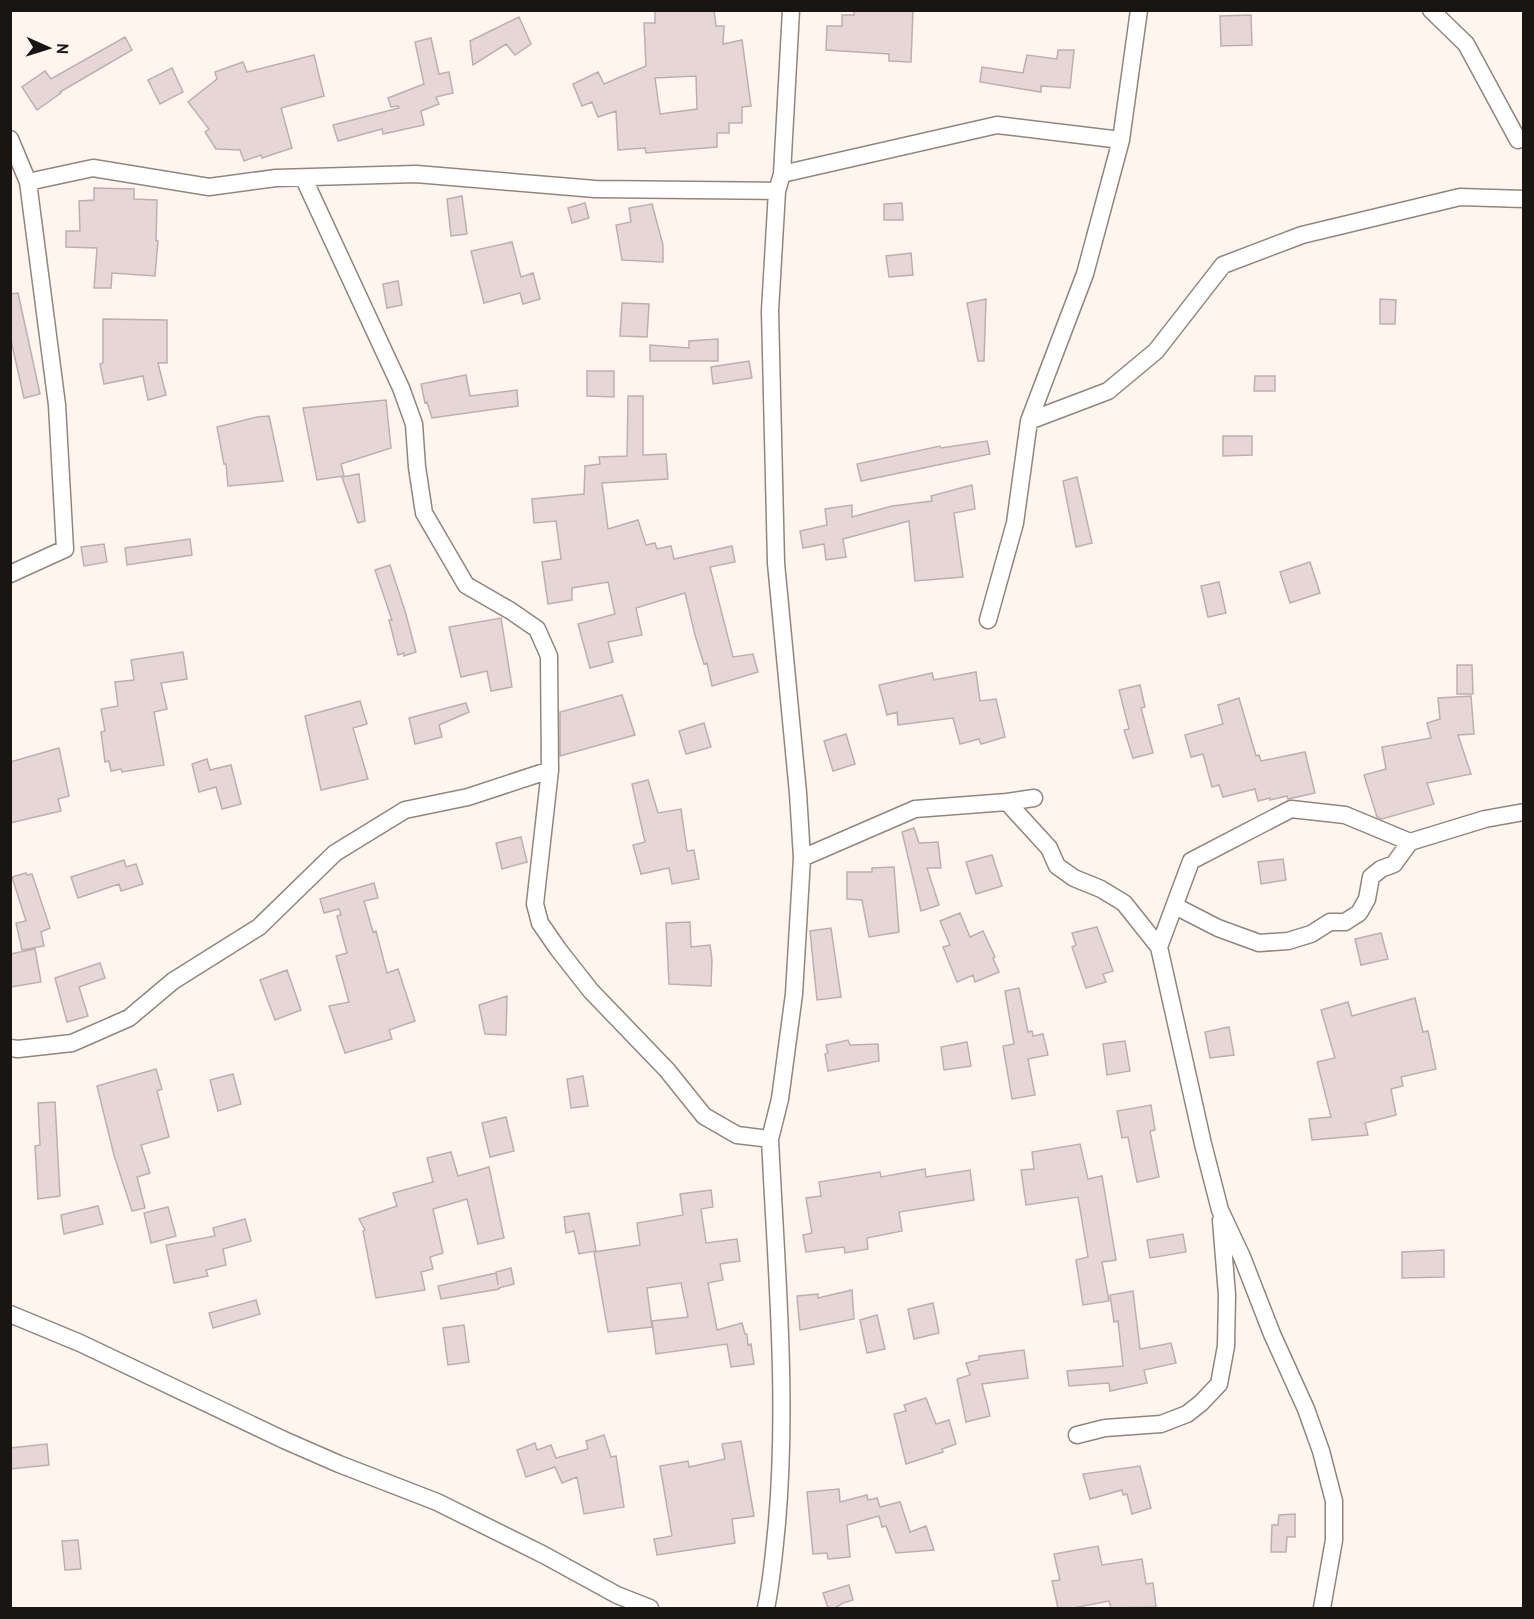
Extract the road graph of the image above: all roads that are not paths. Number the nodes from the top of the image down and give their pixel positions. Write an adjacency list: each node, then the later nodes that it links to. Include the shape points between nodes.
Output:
1 (790, 10): 7 (street)
2 (1139, 10): 5 (street)
3 (1431, 10): 6 (street, via 1466,44)
4 (10, 139): 9 (street)
5 (1121, 140): 7 (street, via 997,125); 12 (street, via 1085,274)
6 (1522, 142)
7 (783, 174): 10 (street)
8 (304, 179): 9 (street, via 276,178 209,187 93,168); 10 (street, via 416,174 595,189); 15 (street, via 414,424 424,513 466,585 537,629 549,656)
9 (28, 182): 13 (street, via 57,405 65,549)
10 (777, 191): 20 (street, via 770,311 776,563)
11 (1524, 199): 12 (street, via 1460,197 1302,235 1223,265 1156,351 1108,391)
12 (1029, 421): 14 (street, via 1015,523)
13 (10, 574)
14 (988, 620)
15 (550, 770): 23 (street, via 468,797 405,810 335,853 259,927 173,981 129,1018 72,1043); 24 (street, via 535,904 540,923 591,991 667,1070 704,1116 737,1135)
16 (1034, 798): 17 (street)
17 (1007, 802): 20 (street, via 915,809); 22 (street, via 1049,848 1057,866 1124,903)
18 (1524, 812): 19 (street, via 1485,819)
19 (1410, 842): 21 (street, via 1344,815 1291,809 1191,861); 21 (street, via 1394,864 1371,877 1367,899 1359,913 1345,922 1330,922 1311,934 1288,941 1259,943)
20 (802, 858): 24 (street, via 794,994 780,1099)
21 (1175, 906): 22 (street)
22 (1159, 947): 25 (street)
23 (10, 1048)
24 (770, 1139): 29 (street, via 782,1398 780,1487)
25 (1220, 1210): 27 (street, via 1227,1295 1226,1346 1219,1384 1187,1414 1161,1424 1105,1428); 30 (street, via 1306,1408 1334,1501 1334,1540)
26 (10, 1314): 28 (street, via 284,1440 437,1502 617,1595)
27 (1077, 1435)
28 (650, 1608)
29 (766, 1608)
30 (1322, 1608)

